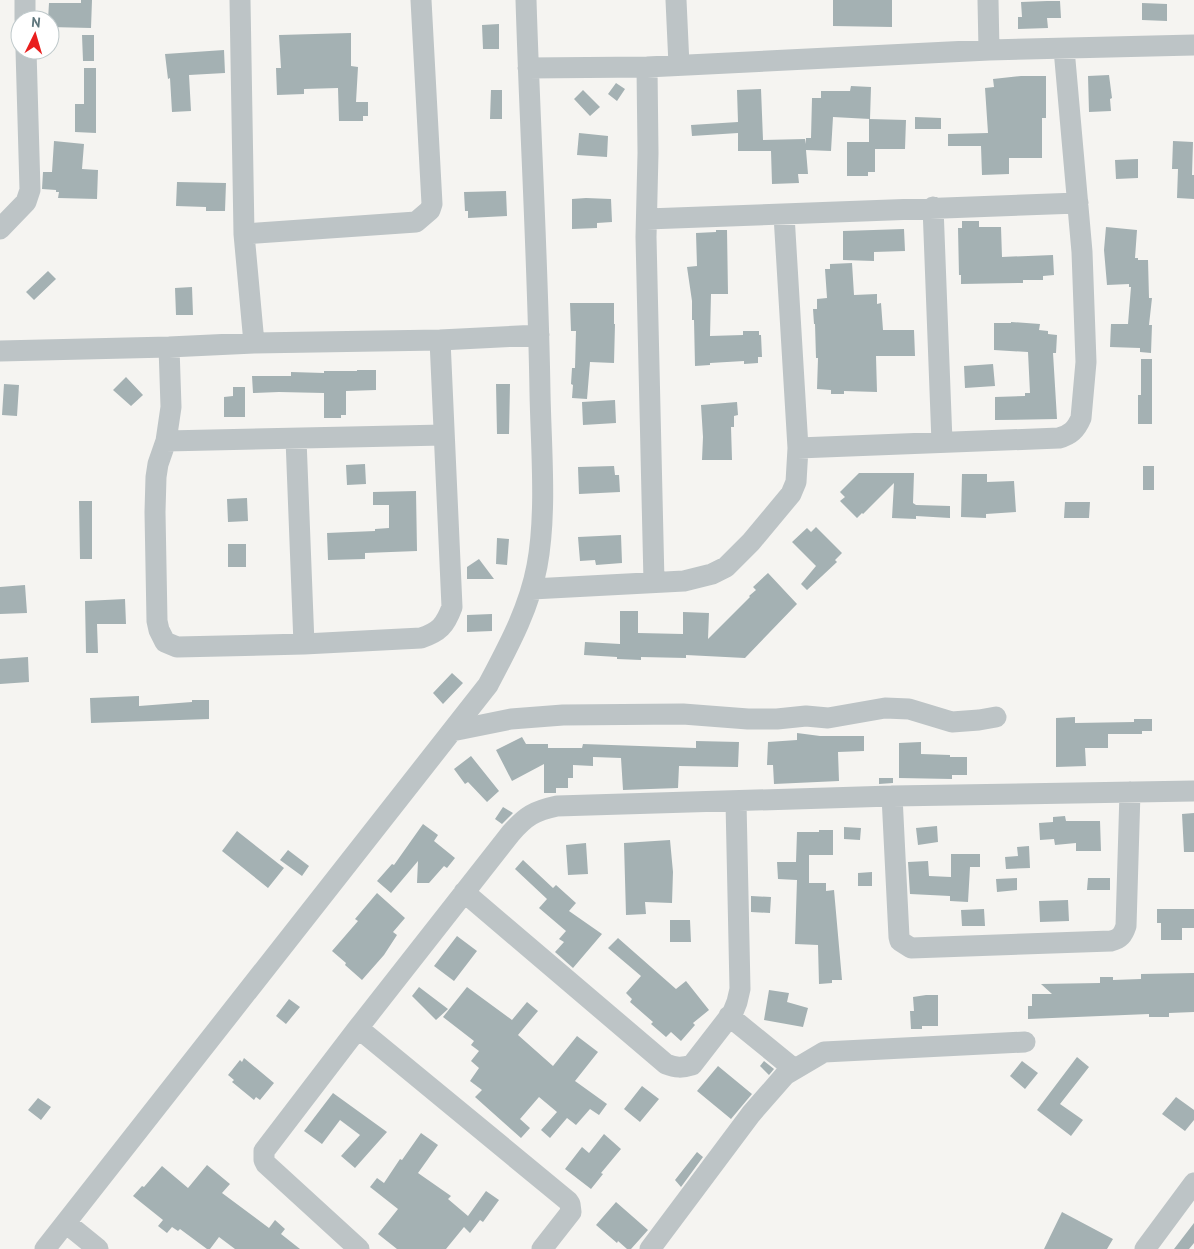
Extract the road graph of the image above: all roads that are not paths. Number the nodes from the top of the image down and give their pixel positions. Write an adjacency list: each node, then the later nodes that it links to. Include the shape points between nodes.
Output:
1 (240, 0): 18 (street)
2 (421, 0): 18 (street, via 430,210 416,222)
3 (526, 0): 12 (street)
4 (676, 0): 10 (street)
5 (988, 0): 8 (street)
6 (1194, 45): 7 (street)
7 (1064, 49): 8 (street); 13 (street)
8 (989, 50): 10 (street)
9 (26, 60): 17 (street, via 30,190 26,202)
10 (678, 65): 11 (street)
11 (647, 66): 12 (street); 16 (street)
12 (528, 68): 19 (street)
13 (1078, 203): 14 (street); 27 (street, via 1086,362 1078,426 1067,436 1059,438)
14 (933, 207): 15 (street); 27 (street)
15 (784, 215): 16 (street); 28 (street)
16 (647, 219): 29 (street)
17 (0, 230)
18 (244, 234): 21 (street)
19 (539, 335): 20 (street); 30 (street, via 542,512)
20 (440, 340): 21 (street); 24 (street)
21 (254, 343): 22 (street)
22 (169, 347): 23 (street); 26 (street, via 171,407)
23 (0, 351)
24 (444, 435): 25 (street); 31 (street, via 452,607 448,618 441,628 421,638)
25 (296, 439): 26 (street); 31 (street)
26 (166, 442): 31 (street, via 158,464 155,512 157,621 165,642 177,646)
27 (942, 442): 28 (street)
28 (798, 448): 29 (street, via 796,482 790,494 726,567 693,579)
29 (654, 582): 30 (street)
30 (532, 589): 33 (street, via 518,626 488,685)
31 (304, 644)
32 (996, 717): 33 (street, via 952,722 909,709 885,708 828,718 563,715 511,719)
33 (452, 731): 44 (street)
34 (1194, 791): 35 (street)
35 (1130, 792): 36 (street); 36 (street, via 1126,926 1119,939 1111,942 911,948 899,937)
36 (892, 796): 37 (street)
37 (736, 802): 38 (street, via 541,809 525,818); 39 (street, via 740,989)
38 (464, 892): 39 (street, via 666,1064 675,1067 692,1065); 40 (street)
39 (729, 1016): 42 (street)
40 (358, 1028): 47 (street, via 263,1155 266,1164); 48 (street, via 568,1200 571,1212)
41 (1025, 1042): 42 (street, via 824,1052)
42 (794, 1069): 49 (street, via 751,1114)
43 (1194, 1183): 50 (street)
44 (66, 1223): 45 (street); 46 (street)
45 (45, 1249)
46 (98, 1249)
47 (359, 1249)
48 (542, 1249)
49 (650, 1249)
50 (1145, 1249)

